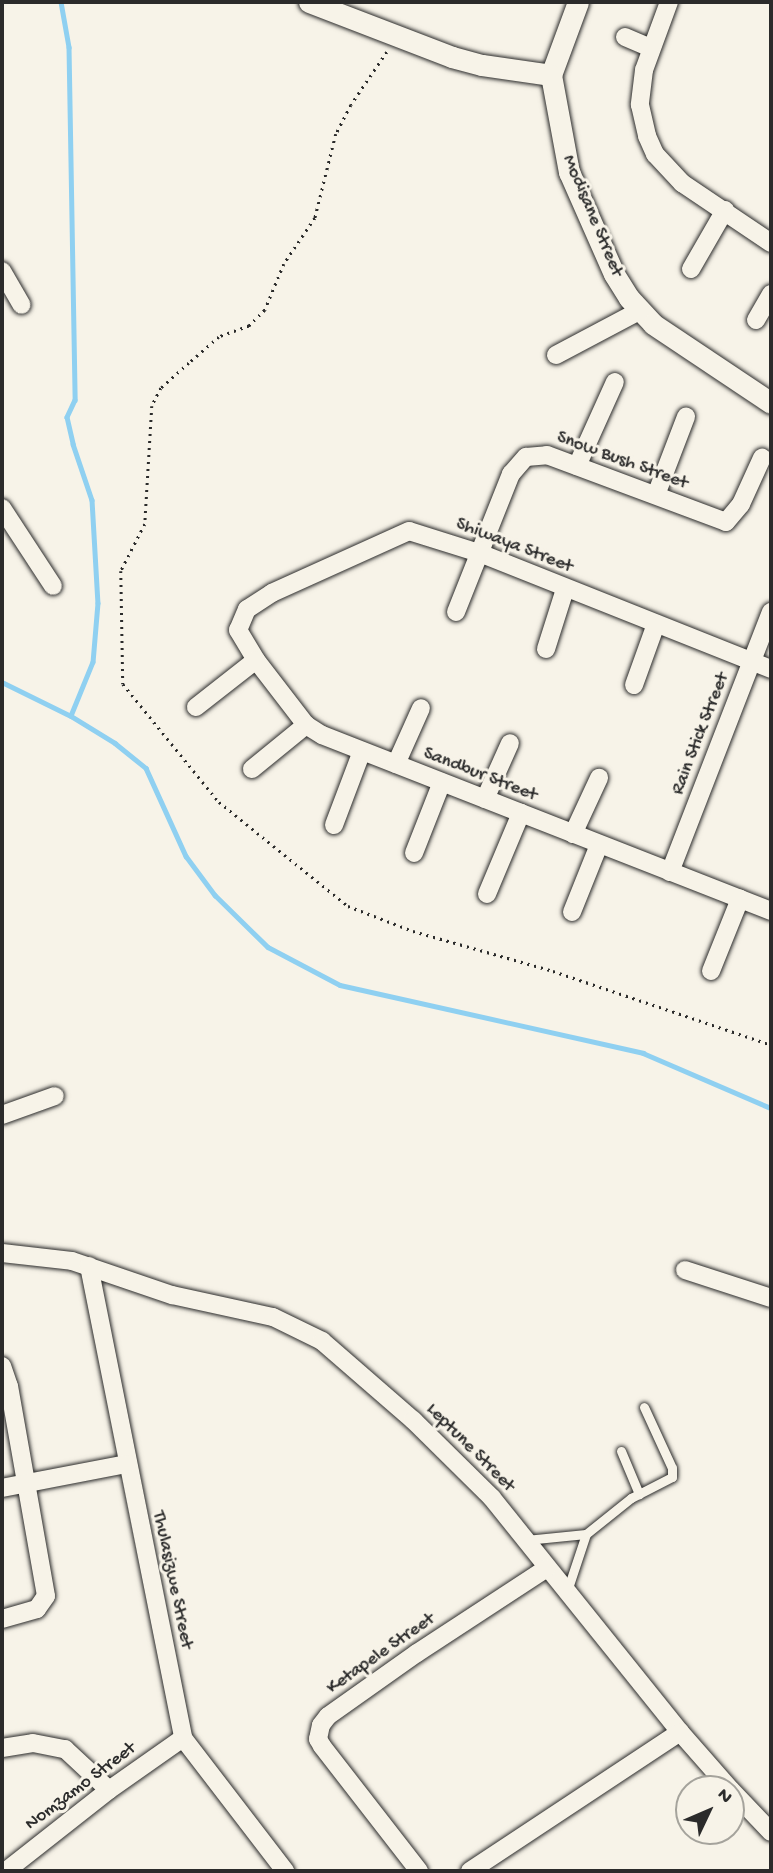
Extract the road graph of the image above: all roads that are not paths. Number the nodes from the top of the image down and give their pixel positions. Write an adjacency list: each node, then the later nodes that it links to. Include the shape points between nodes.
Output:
1 (578, 2): 7 (street)
2 (669, 2): 6 (street)
3 (318, 3): 4 (street)
4 (346, 8): 7 (street, via 398,36 482,65)
5 (625, 37): 6 (street)
6 (651, 48): 8 (street, via 640,105 655,154 682,183)
7 (551, 75): 14 (street, Modisane Street, via 569,172 614,274)
8 (725, 211): 9 (street); 10 (street)
9 (771, 243)
10 (691, 269)
11 (2, 271): 13 (street)
12 (771, 294): 15 (street)
13 (22, 305)
14 (639, 311): 16 (street); 18 (street, Modisane Street)
15 (756, 320)
16 (556, 355)
17 (615, 382): 21 (street)
18 (771, 404)
19 (686, 417): 22 (street)
20 (762, 458): 22 (street, Snow Bush Street, via 741,504 726,522)
21 (577, 466): 22 (street, Snow Bush Street); 25 (street, Snow Bush Street, via 540,453 519,463)
22 (656, 495)
23 (2, 508): 24 (street)
24 (7, 529): 26 (street)
25 (479, 553): 27 (street, Shiwaya Street); 28 (street, Shiwaya Street, via 409,531 272,593); 29 (street, Snow Bush Street)
26 (53, 586)
27 (565, 589): 31 (street, Shiwaya Street); 32 (street)
28 (247, 609): 33 (street, Sandbur Street, via 238,630)
29 (456, 612)
30 (771, 612): 34 (street, Rain Stick Street)
31 (656, 624): 34 (street, Shiwaya Street); 36 (street)
32 (546, 649)
33 (256, 660): 37 (street); 39 (street, Sandbur Street)
34 (751, 661): 35 (street, Shiwaya Street); 52 (street, Rain Stick Street)
35 (771, 669)
36 (634, 685)
37 (196, 707)
38 (421, 708): 42 (street)
39 (306, 725): 41 (street, Sandbur Street); 43 (street)
40 (510, 743): 46 (street)
41 (362, 751): 42 (street, Sandbur Street); 48 (street)
42 (396, 764): 45 (street, Sandbur Street)
43 (251, 769)
44 (598, 778): 49 (street)
45 (442, 782): 46 (street, Sandbur Street); 51 (street)
46 (485, 800): 47 (street, Sandbur Street)
47 (521, 813): 49 (street, Sandbur Street); 53 (street)
48 (334, 825)
49 (573, 834): 50 (street, Sandbur Street)
50 (599, 845): 52 (street, Sandbur Street); 56 (street)
51 (414, 853)
52 (670, 872): 54 (street, Sandbur Street)
53 (487, 894)
54 (740, 899): 55 (street, Sandbur Street); 57 (street)
55 (771, 911)
56 (572, 912)
57 (711, 971)
58 (55, 1097): 59 (street)
59 (2, 1115)
60 (2, 1253): 61 (street, Leptune Street)
61 (89, 1266): 67 (street, Thulasizwe Street); 72 (street, Leptune Street, via 172,1295 273,1317 322,1341 474,1479)
62 (685, 1270): 63 (street)
63 (771, 1298)
64 (2, 1366): 68 (street)
65 (644, 1407): 70 (lane, via 672,1477)
66 (621, 1451): 70 (lane)
67 (127, 1464): 68 (street); 77 (street, Thulasizwe Street)
68 (27, 1484): 69 (street); 75 (street, via 46,1596 37,1609)
69 (2, 1488)
70 (639, 1494): 71 (lane)
71 (586, 1534): 72 (lane); 74 (lane)
72 (526, 1540): 73 (street, Leptune Street)
73 (548, 1568): 74 (street, Leptune Street); 85 (street, Ketapele Street, via 417,1653 321,1725 318,1739 322,1746)
74 (566, 1592): 76 (street, Leptune Street)
75 (2, 1619)
76 (680, 1732): 79 (street, Leptune Street); 86 (street)
77 (183, 1738): 80 (street, Nomzamo Street); 84 (street, Thulasizwe Street)
78 (2, 1748): 80 (street, via 33,1743 65,1749)
79 (718, 1775)
80 (109, 1790): 83 (street, Nomzamo Street)
81 (745, 1804): 82 (street, Leptune Street)
82 (771, 1832)
83 (6, 1871)
84 (285, 1871)
85 (419, 1871)
86 (470, 1871)

